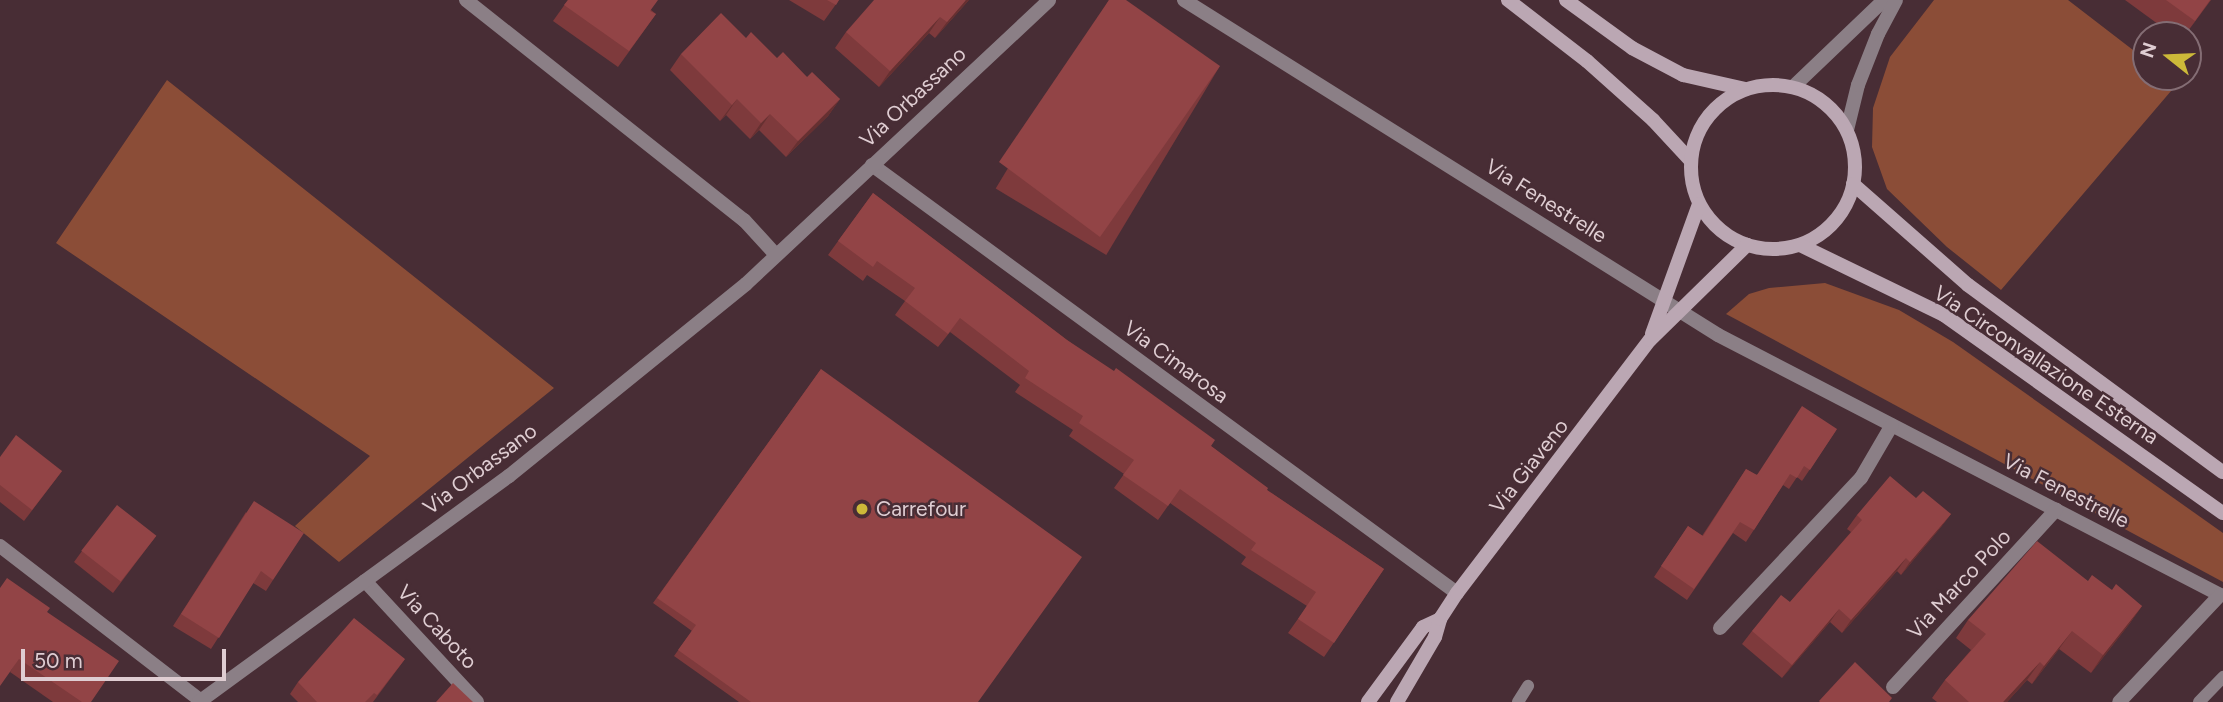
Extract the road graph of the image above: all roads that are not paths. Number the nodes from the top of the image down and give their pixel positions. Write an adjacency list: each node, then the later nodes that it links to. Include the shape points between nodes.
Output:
1 (466, 0): 17 (street, via 744,220)
2 (1049, 0): 12 (street, Via Orbassano)
3 (1184, 0): 18 (street, Via Fenestrelle)
4 (1508, 0): 11 (main road, via 1587,61)
5 (1566, 0): 9 (main road, via 1632,48 1683,75)
6 (1884, 0): 8 (street)
7 (1896, 0): 10 (street, via 1858,85)
8 (1793, 87): 9 (main road); 10 (main road, via 1823,101)
9 (1745, 89): 11 (main road, via 1706,118)
10 (1847, 130): 13 (main road, via 1853,148)
11 (1691, 161): 14 (main road)
12 (872, 165): 17 (street, Via Orbassano); 27 (street, Via Cimarosa)
13 (1853, 184): 16 (main road, via 1845,207 1828,228); 22 (main road, Via Circonvallazione Esterna, via 1968,285)
14 (1699, 204): 15 (main road, via 1723,232); 18 (main road, Via Giaveno)
15 (1747, 245): 16 (main road, via 1778,249); 19 (main road, Via Giaveno)
16 (1800, 245): 24 (main road, Via Circonvallazione Esterna, via 1944,316)
17 (775, 254): 26 (street, Via Orbassano, via 746,284 509,476)
18 (1667, 301): 19 (street, Via Fenestrelle); 20 (main road, Via Giaveno)
19 (1681, 310): 20 (main road, Via Giaveno); 21 (street, Via Fenestrelle, via 1718,335)
20 (1650, 340): 27 (main road, Via Giaveno)
21 (1892, 425): 23 (street, Via Fenestrelle); 29 (street, via 1861,478)
22 (2223, 472)
23 (2056, 510): 32 (street, Via Marco Polo); 38 (street, Via Fenestrelle, via 2220,595)
24 (2223, 513)
25 (0, 546): 33 (street)
26 (365, 581): 33 (street, Via Orbassano); 34 (street, Via Caboto)
27 (1457, 593): 28 (main road, Via Giaveno)
28 (1440, 619): 35 (main road, Via Giaveno, via 1423,627); 36 (main road, Via Giaveno, via 1435,638)
29 (1720, 628)
30 (2223, 677): 39 (lane)
31 (1528, 686): 37 (lane)
32 (1893, 687)
33 (200, 701)
34 (477, 702)
35 (1368, 702)
36 (1397, 702)
37 (1518, 702)
38 (2119, 702)
39 (2199, 702)

